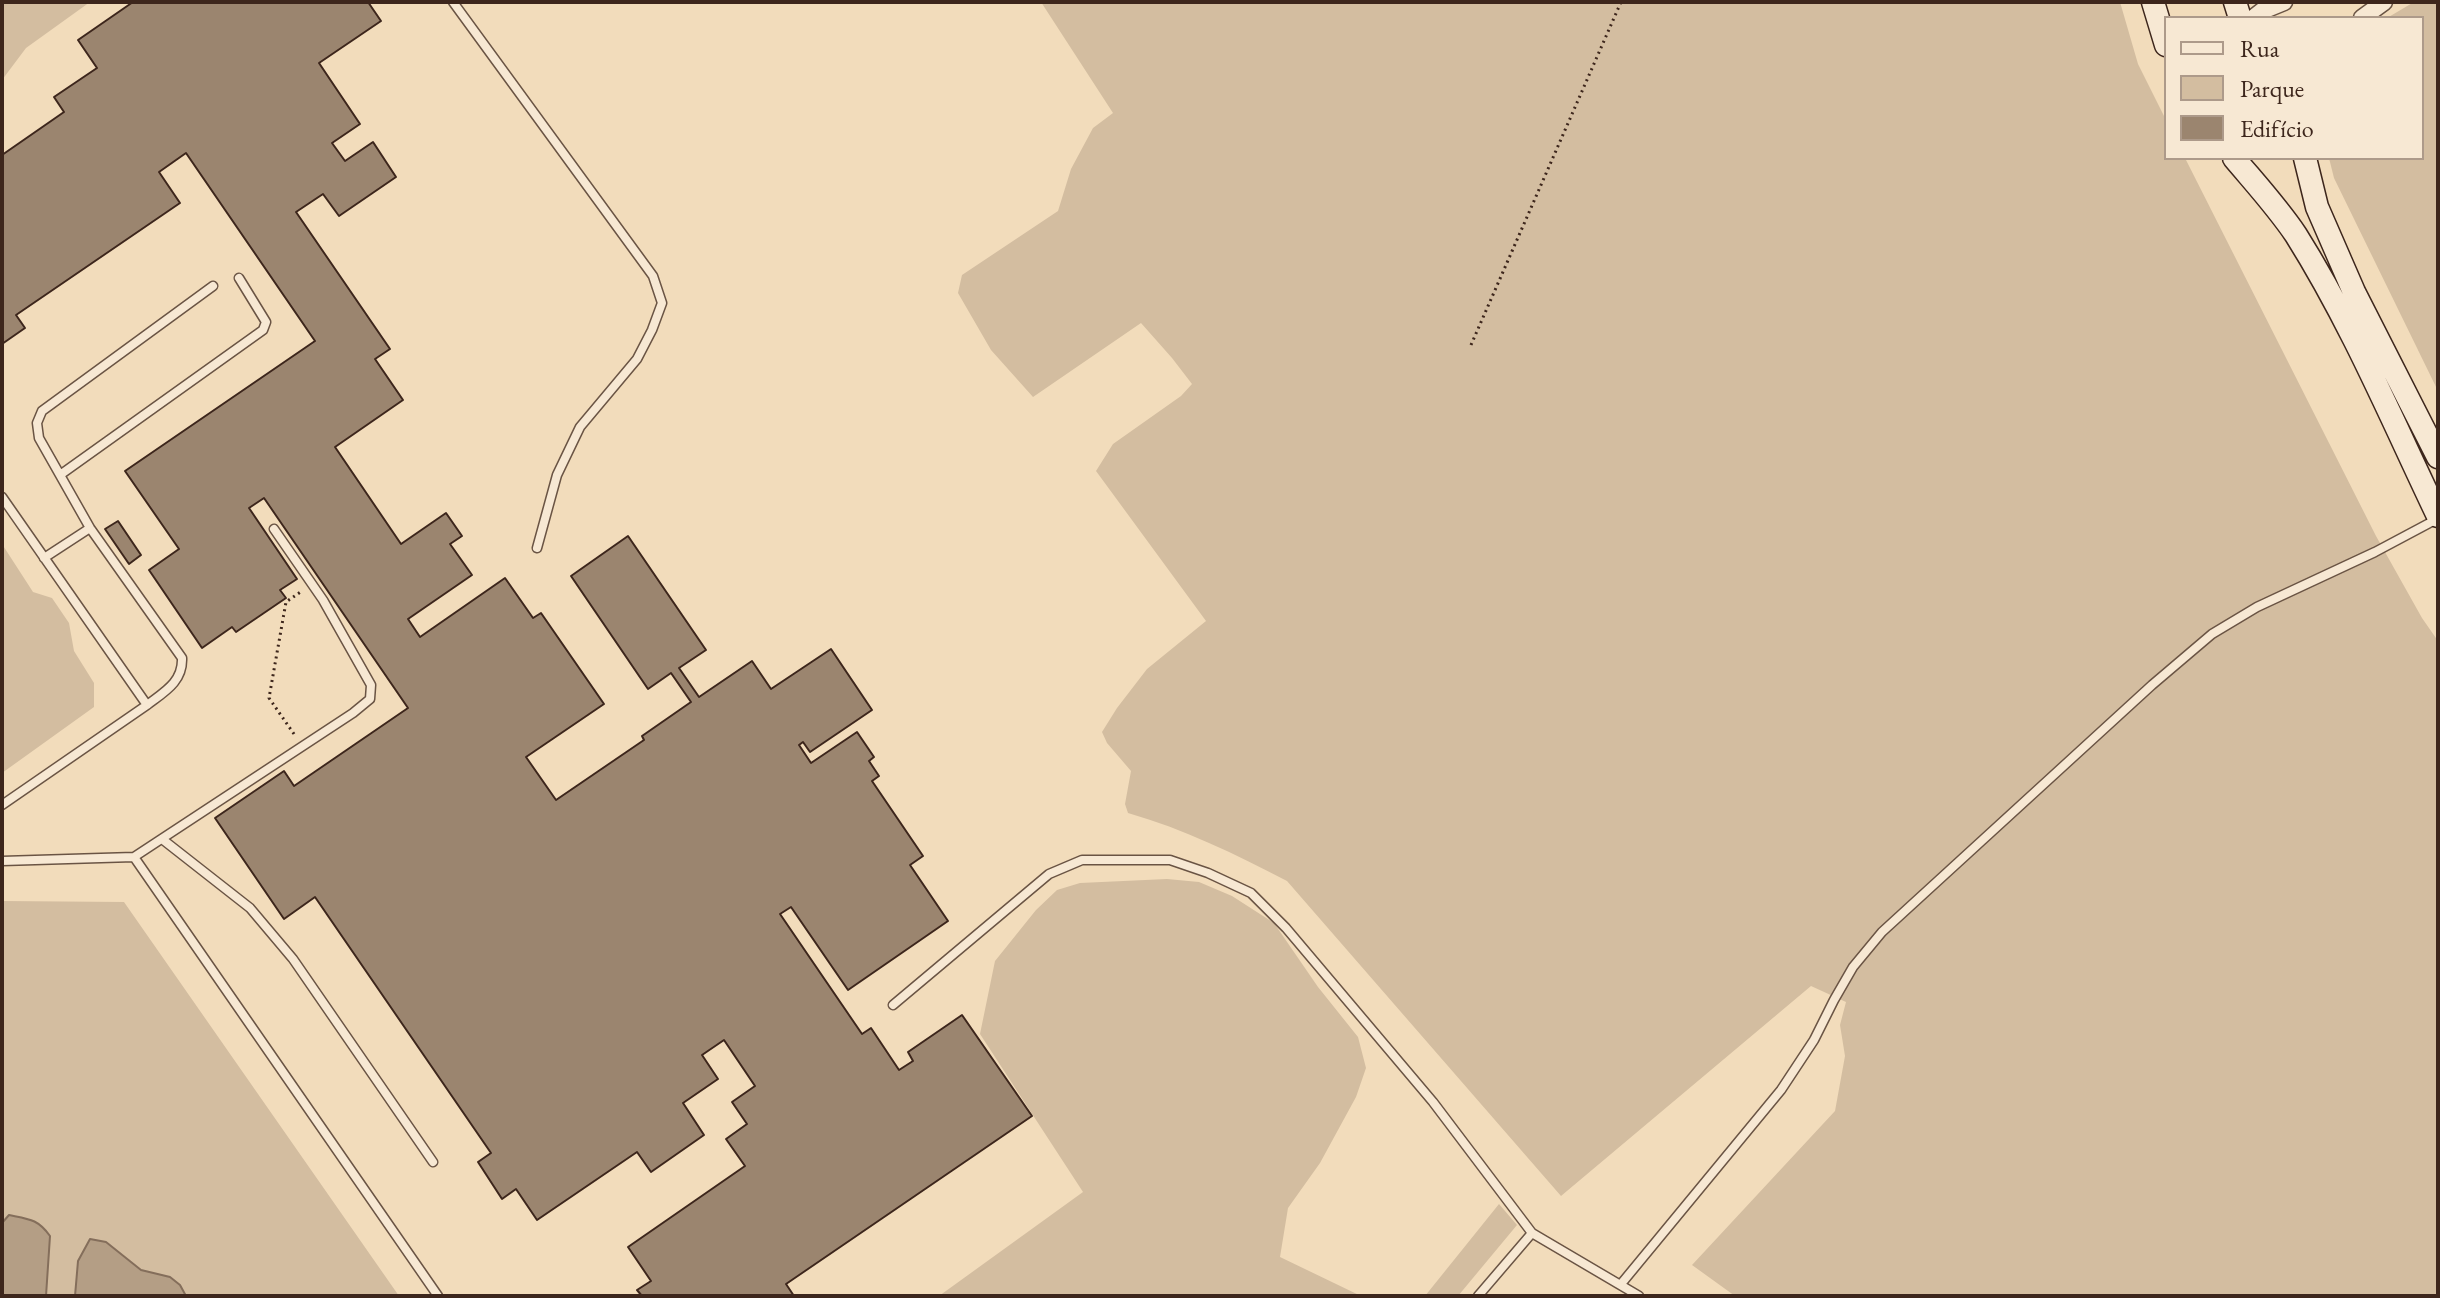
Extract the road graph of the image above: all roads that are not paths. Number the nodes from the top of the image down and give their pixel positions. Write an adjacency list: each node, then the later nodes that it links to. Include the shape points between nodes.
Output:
1 (453, 2): 18 (lane, via 653,276 662,303 637,359 580,427 557,475)
2 (2153, 2): 7 (main road)
3 (2284, 2): 5 (street)
4 (2384, 2): 6 (street)
5 (2256, 16)
6 (2365, 16)
7 (2164, 38)
8 (2236, 160): 15 (main road, via 2294,233 2322,280)
9 (2305, 160): 12 (main road, via 2317,207 2354,292)
10 (239, 278): 13 (lane, via 266,322 263,330)
11 (213, 286): 13 (lane, via 42,411 39,438)
12 (2438, 457)
13 (60, 475): 16 (lane)
14 (2, 497): 19 (lane)
15 (2438, 518): 28 (lane, via 2212,634 1882,932 1853,967 1781,1090)
16 (90, 528): 19 (lane); 20 (lane, via 182,658 174,684)
17 (274, 529): 22 (lane, via 371,685 370,699)
18 (537, 548)
19 (44, 558): 20 (lane)
20 (147, 705): 21 (lane)
21 (2, 805)
22 (162, 839): 23 (lane); 26 (lane, via 250,908 293,959)
23 (134, 857): 24 (lane); 29 (lane)
24 (2, 861)
25 (893, 1005): 27 (lane, via 1049,874 1082,860 1170,860 1208,873 1251,893 1286,928 1433,1102)
26 (433, 1162)
27 (1532, 1233): 28 (lane); 30 (lane)
28 (1621, 1284): 31 (lane)
29 (438, 1296)
30 (1478, 1296)
31 (1639, 1296)

